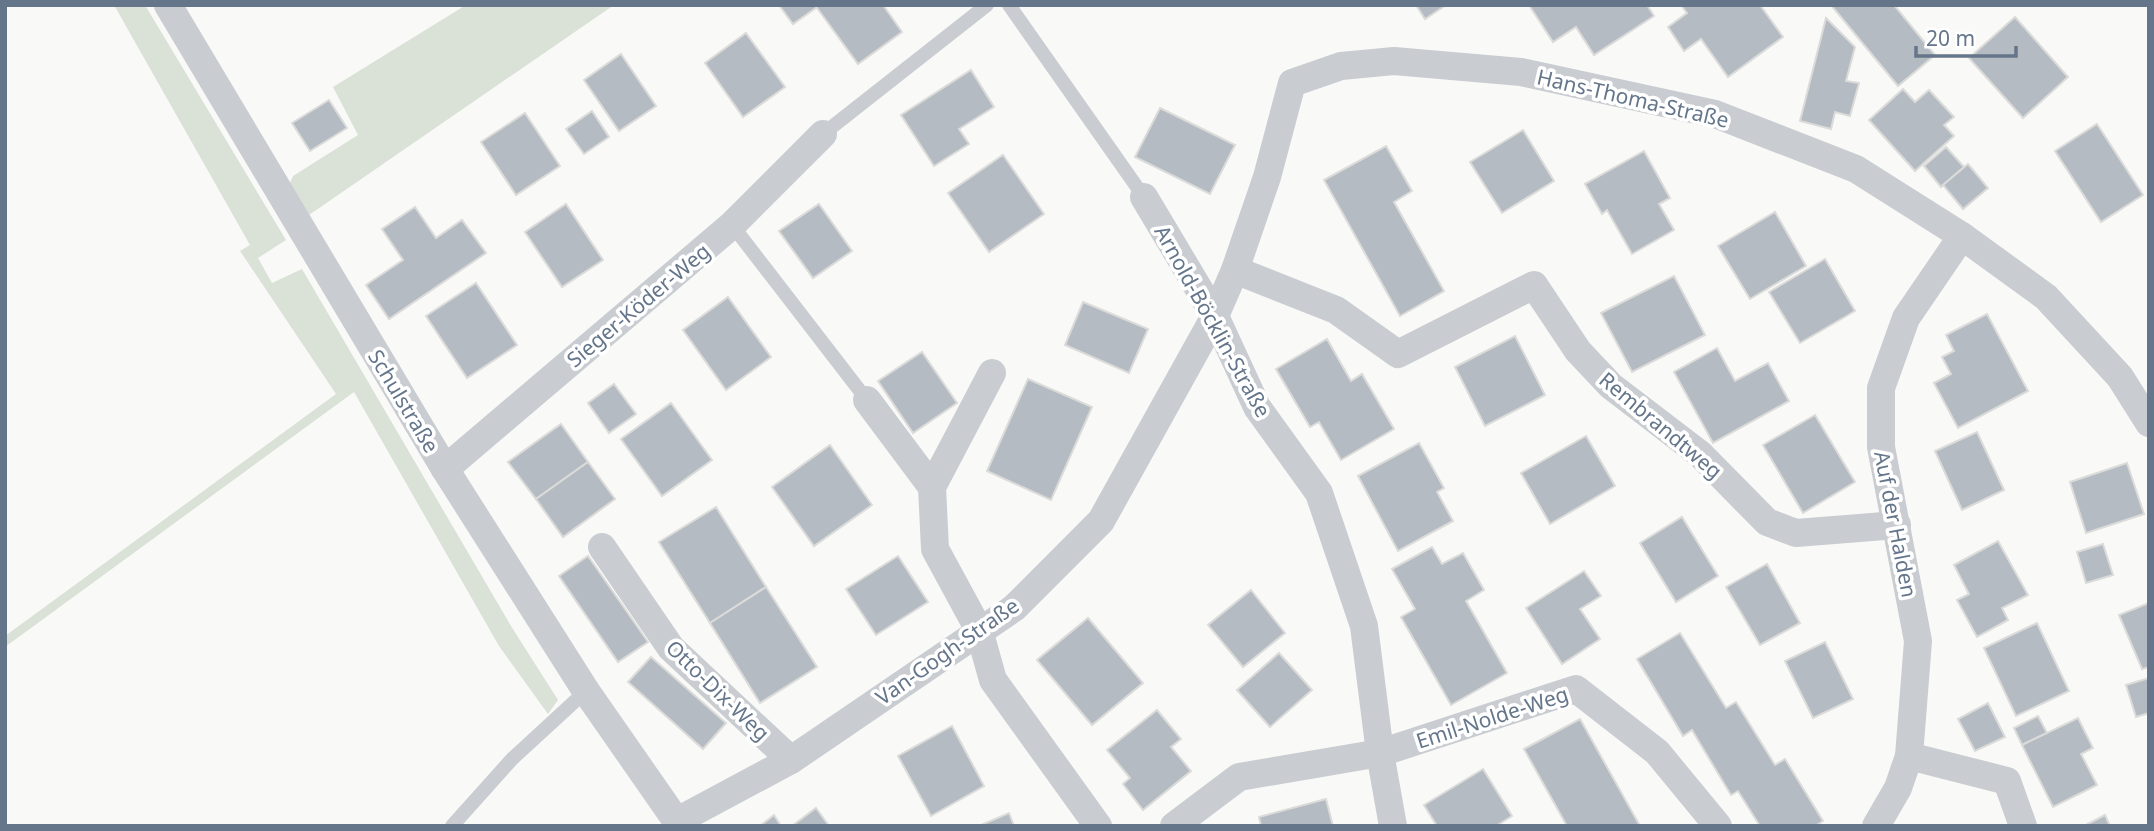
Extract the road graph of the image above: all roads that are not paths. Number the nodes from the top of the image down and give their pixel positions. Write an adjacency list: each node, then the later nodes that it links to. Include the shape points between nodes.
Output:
1 (168, 5): 13 (street, Schulstraße)
2 (987, 5): 4 (lane)
3 (1009, 5): 5 (lane, Arnold-Böcklin-Straße)
4 (823, 134): 6 (street, Sieger-Köder-Weg)
5 (1144, 197): 9 (street, Arnold-Böcklin-Straße)
6 (732, 225): 11 (lane); 13 (street, Sieger-Köder-Weg)
7 (1962, 236): 8 (street, Hans-Thoma-Straße, via 1856,169 1715,114 1521,72 1394,61 1341,66 1292,83); 12 (street, Hans-Thoma-Straße, via 2046,297 2120,377); 15 (street, Auf der Halden, via 1906,318 1881,388 1881,447)
8 (1236, 270): 9 (street, Van-Gogh-Straße); 15 (street, Rembrandtweg, via 1336,310 1398,354 1534,285 1578,351 1611,387 1699,454 1767,522 1796,533)
9 (1215, 316): 17 (street, Van-Gogh-Straße, via 1101,521 1014,608); 19 (street, Arnold-Böcklin-Straße, via 1257,407 1319,493 1364,626)
10 (992, 373): 14 (street)
11 (867, 400): 14 (street)
12 (2149, 423)
13 (445, 469): 18 (street, Schulstraße)
14 (932, 487): 17 (street, via 934,549)
15 (1897, 525): 20 (street, Auf der Halden, via 1918,641)
16 (602, 547): 21 (street, Otto-Dix-Weg, via 671,648)
17 (979, 629): 21 (street, Van-Gogh-Straße); 24 (street, via 993,680)
18 (586, 691): 22 (street, Schulstraße); 23 (lane, via 512,759)
19 (1380, 753): 25 (street, via 1239,777); 26 (street, Arnold-Böcklin-Straße); 27 (street, Emil-Nolde-Weg, via 1576,689 1657,752)
20 (1909, 756): 28 (street, Auf der Halden, via 1898,788); 29 (street, via 2007,781)
21 (791, 760): 22 (street, Van-Gogh-Straße)
22 (679, 823)
23 (452, 826)
24 (1098, 826)
25 (1174, 826)
26 (1393, 826)
27 (1718, 826)
28 (1876, 826)
29 (2023, 826)

